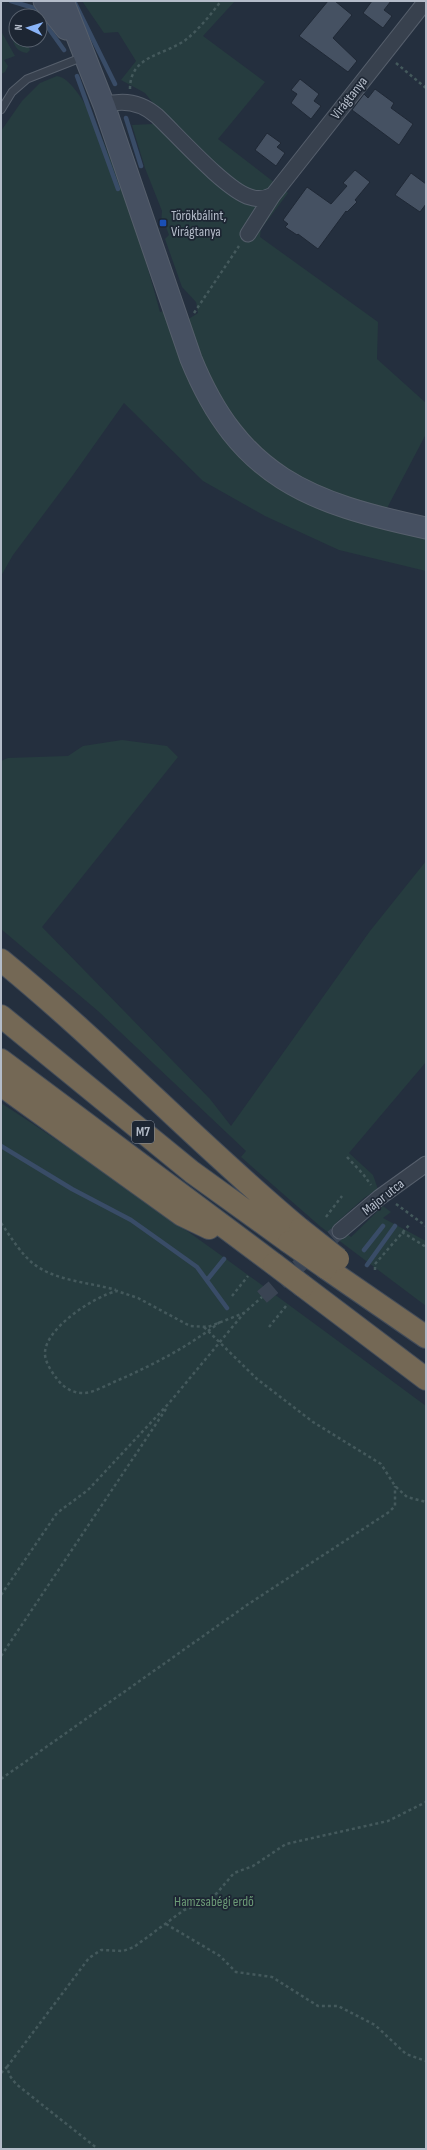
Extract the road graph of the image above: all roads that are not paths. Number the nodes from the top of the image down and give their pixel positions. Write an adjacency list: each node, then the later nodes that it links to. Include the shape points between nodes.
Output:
1 (44, 1): 4 (main road)
2 (63, 1): 4 (main road)
3 (426, 1): 7 (street, Virágtanya)
4 (81, 50): 5 (main road); 6 (lane, via 26,79 12,92)
5 (104, 106): 7 (street, via 115,102 130,102 146,108 241,194 258,199); 9 (main road, via 191,359 205,391 232,434 282,479 307,493 355,510)
6 (1, 110)
7 (273, 195): 8 (street, Virágtanya)
8 (248, 234)
9 (426, 528)
10 (1, 960): 16 (highway, via 96,1042 266,1200)
11 (1, 1016): 16 (highway, M7, via 192,1172)
12 (1, 1060): 17 (highway, M7)
13 (1, 1085): 17 (highway, via 182,1215)
14 (426, 1164): 15 (street, Major utca, via 380,1197)
15 (340, 1231)
16 (295, 1235): 18 (highway, M7, bridge)
17 (250, 1246): 21 (highway, M7, bridge)
18 (332, 1264): 19 (highway, via 419,1320); 20 (highway, M7)
19 (426, 1329)
20 (426, 1337)
21 (426, 1379)

